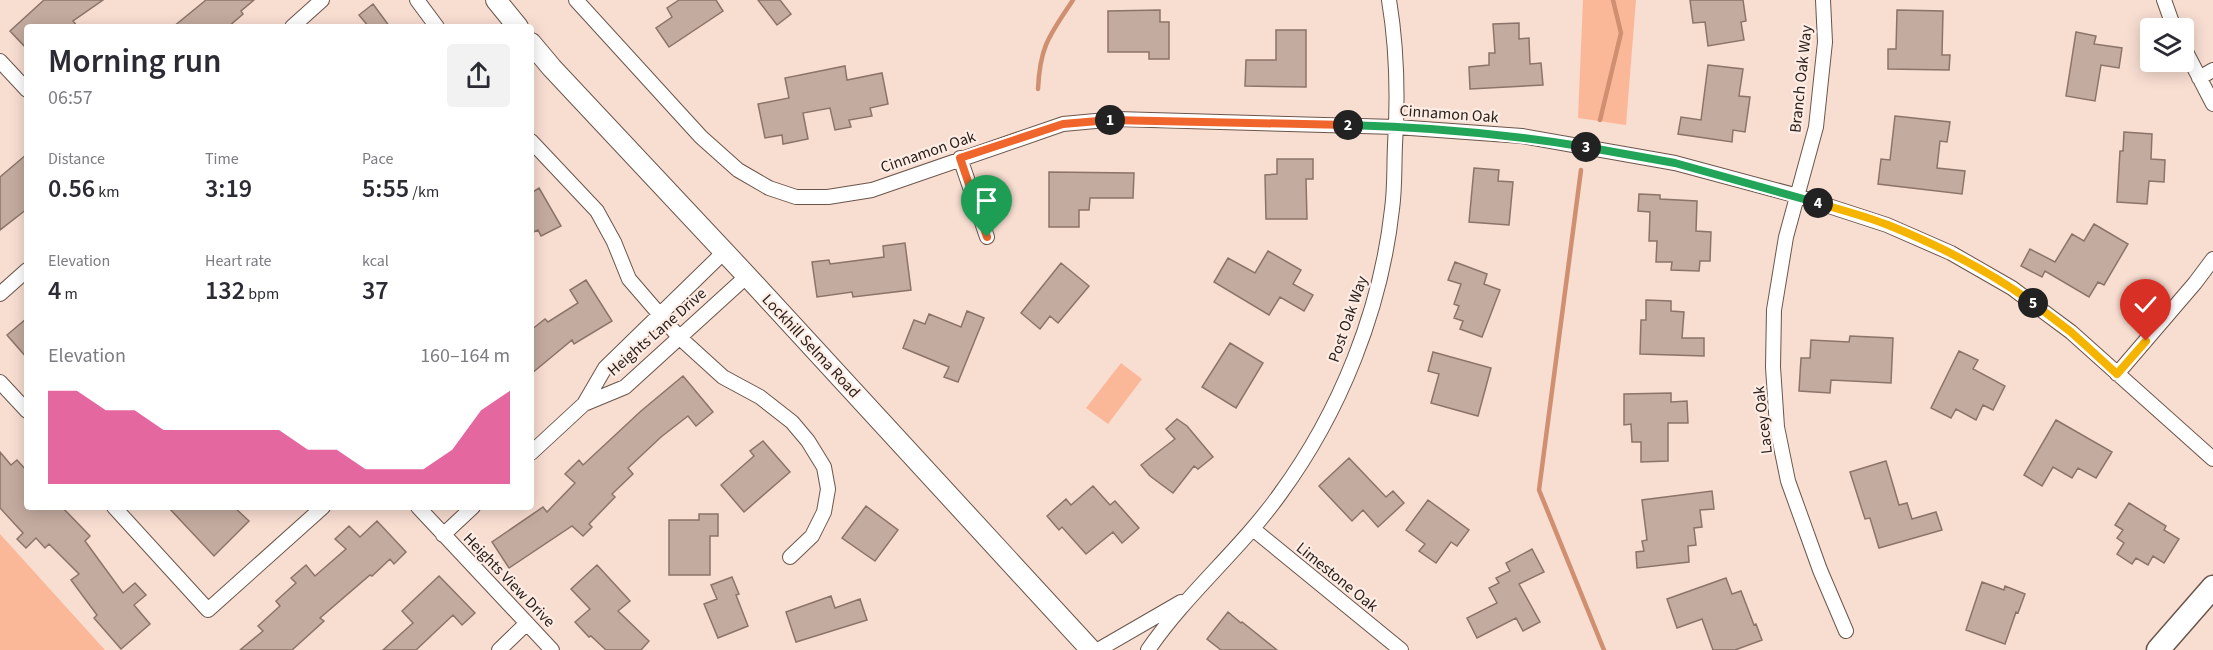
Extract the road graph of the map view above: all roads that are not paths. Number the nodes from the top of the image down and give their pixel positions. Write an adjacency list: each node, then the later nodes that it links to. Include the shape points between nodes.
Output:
1 (322, 0): 9 (street)
2 (417, 0): 10 (street)
3 (496, 0): 11 (main road)
4 (1389, 0): 19 (street, Post Oak Way)
5 (1823, 0): 22 (street, Branch Oak Way, via 1825,42 1816,127)
6 (2164, 0): 8 (street)
7 (579, 1): 21 (street, Cinnamon Oak, via 701,137 738,170 769,189 796,197 872,190)
8 (2170, 18)
9 (295, 24)
10 (435, 24)
11 (516, 24)
12 (534, 47): 24 (main road, Lockhill Selma Road)
13 (0, 61): 17 (street)
14 (2194, 68): 16 (street)
15 (2213, 70): 16 (street)
16 (2199, 78): 18 (street)
17 (24, 87)
18 (2213, 105)
19 (1396, 127): 21 (street, Cinnamon Oak, via 1089,121 1063,124); 22 (street, Cinnamon Oak, via 1522,136 1675,163); 41 (street, Post Oak Way, via 1392,209 1382,270 1365,330 1315,443)
20 (534, 144): 29 (street, via 597,211 628,279)
21 (960, 158): 23 (street)
22 (1798, 196): 31 (street, Cinnamon Oak, via 1887,225 1952,253 2012,288 2071,332); 47 (street, Lacey Oak, via 1786,237 1774,310 1777,427 1788,481)
23 (987, 237)
24 (724, 252): 27 (main road, Lockhill Selma Road); 29 (street, Heights Lane Drive)
25 (2213, 259): 31 (street)
26 (24, 273): 28 (street)
27 (747, 276): 30 (street, Heights Lane Drive); 50 (main road, Lockhill Selma Road)
28 (0, 294)
29 (660, 315): 30 (street); 33 (street, Heights Lane Drive, via 605,368)
30 (679, 337): 33 (street, Heights Lane Drive, via 625,387); 43 (street, via 723,377 792,422 824,467 828,489 824,512 812,536)
31 (2117, 374): 36 (street, Cinnamon Oak)
32 (0, 382): 34 (street)
33 (584, 404): 35 (street, Heights Lane Drive)
34 (24, 408)
35 (534, 450)
36 (2213, 459)
37 (117, 510): 38 (street, via 208,610)
38 (320, 510)
39 (421, 510): 42 (street, Heights View Drive)
40 (470, 510): 42 (street)
41 (1253, 529): 45 (street, Post Oak Way); 53 (street, Limestone Oak)
42 (443, 535): 46 (street, Heights View Drive)
43 (790, 557)
44 (2213, 587): 54 (main road)
45 (1188, 597): 51 (street, Post Oak Way); 52 (street, Post Oak Way)
46 (527, 623): 48 (street); 49 (street, Heights View Drive)
47 (1846, 631)
48 (499, 650)
49 (552, 650)
50 (1091, 650)
51 (1098, 650)
52 (1148, 650)
53 (1401, 650)
54 (2158, 650)

